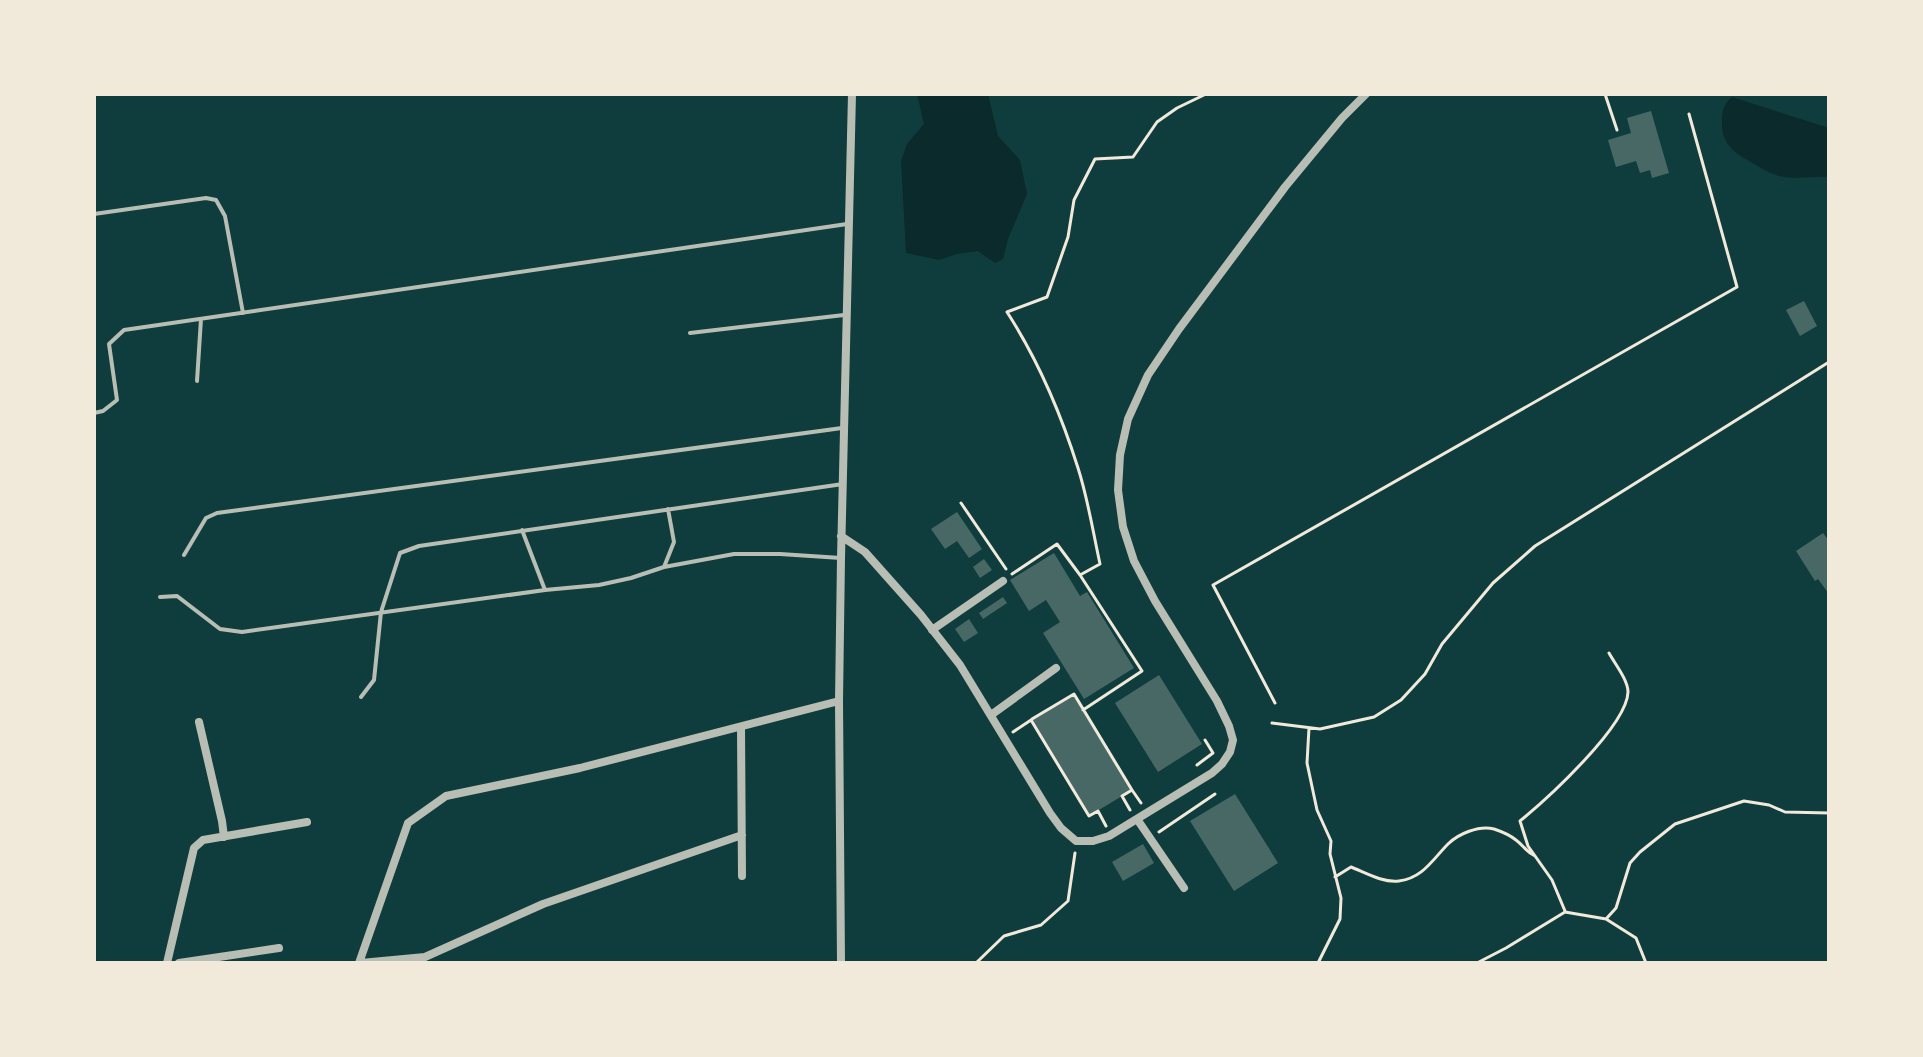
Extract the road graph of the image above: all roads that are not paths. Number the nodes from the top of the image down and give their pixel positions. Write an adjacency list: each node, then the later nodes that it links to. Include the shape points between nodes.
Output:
1 (852, 94): 4 (street)
2 (1366, 94): 30 (street, via 1285,187 1179,329 1148,375 1128,419 1118,490 1134,561 1217,701 1233,740 1212,773)
3 (94, 214): 5 (lane, via 216,200 225,216)
4 (849, 223): 5 (lane); 6 (street)
5 (243, 313): 7 (lane)
6 (847, 315): 8 (lane); 11 (street)
7 (201, 319): 9 (lane); 10 (lane, via 124,330 109,344 117,400)
8 (690, 333)
9 (197, 381)
10 (94, 413)
11 (844, 428): 12 (street); 16 (lane, via 217,513 206,518)
12 (843, 484): 13 (lane); 15 (street)
13 (668, 509): 14 (lane); 18 (lane, via 674,542)
14 (522, 530): 20 (lane); 22 (lane, via 400,553)
15 (841, 536): 17 (street); 23 (street, via 865,552)
16 (184, 555)
17 (841, 558): 18 (lane, via 734,554); 26 (street)
18 (664, 567): 20 (lane, via 599,585)
19 (1003, 581): 23 (street)
20 (545, 590): 22 (lane)
21 (160, 597): 22 (lane, via 177,596 220,629 242,632)
22 (381, 612): 25 (lane, via 374,680)
23 (932, 630): 27 (street)
24 (1056, 668): 27 (street)
25 (361, 697)
26 (839, 701): 29 (street); 40 (street)
27 (991, 715): 30 (street, via 1050,813 1076,841 1109,836)
28 (199, 722): 33 (street)
29 (741, 727): 32 (street); 39 (street, via 446,796 408,823)
30 (1137, 819): 35 (street)
31 (307, 822): 33 (street)
32 (742, 835): 34 (street); 39 (street, via 543,904 425,957)
33 (224, 837): 37 (street, via 203,840 194,848)
34 (742, 876)
35 (1184, 888)
36 (279, 948): 38 (street)
37 (167, 963)
38 (179, 963)
39 (360, 963)
40 (841, 963)

